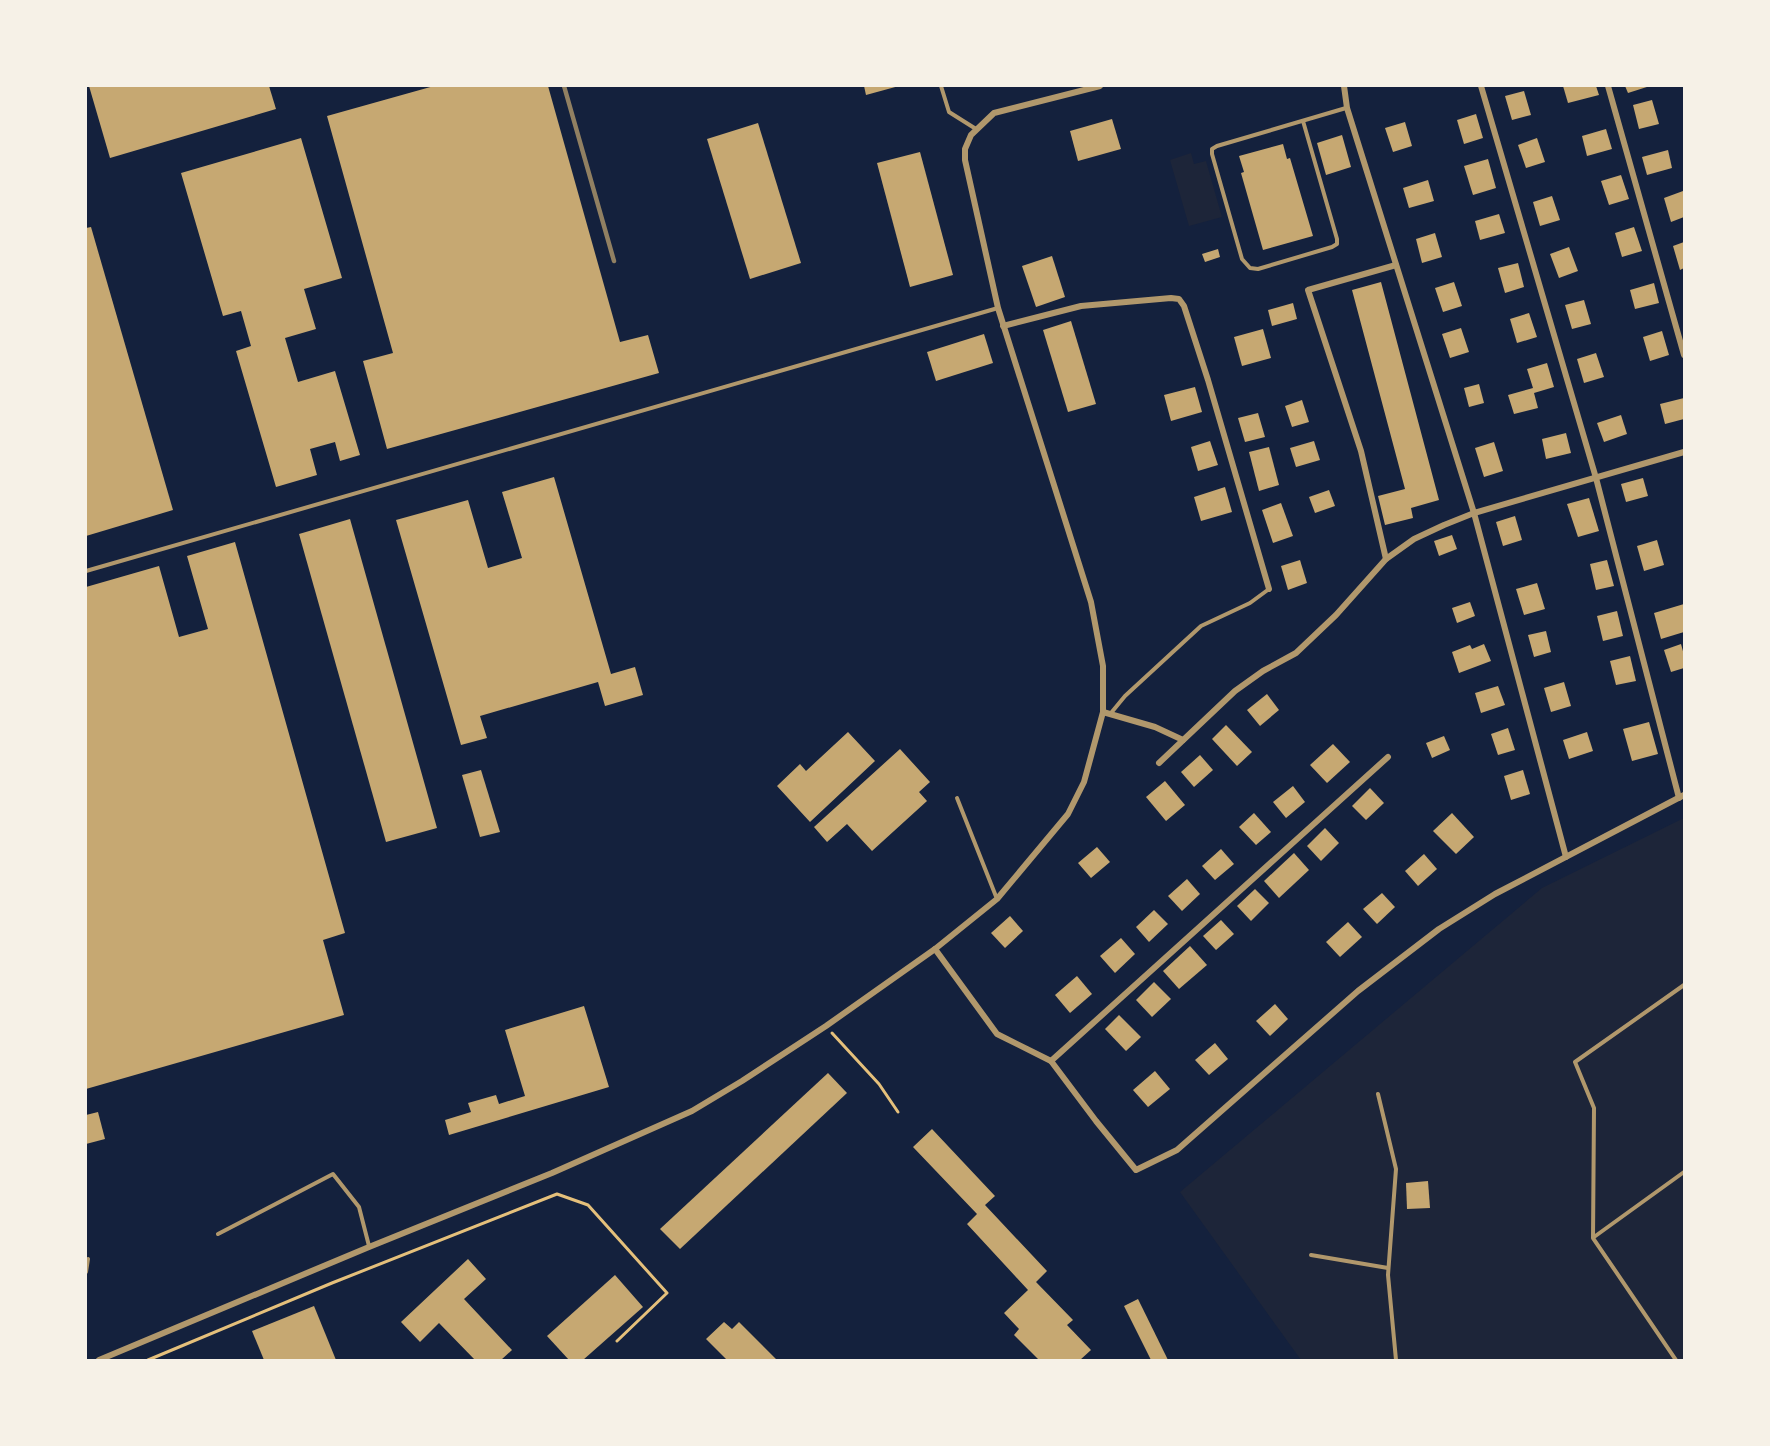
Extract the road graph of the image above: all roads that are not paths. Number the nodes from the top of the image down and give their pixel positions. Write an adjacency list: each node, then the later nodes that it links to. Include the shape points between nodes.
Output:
1 (941, 86): 9 (lane, via 949,112)
2 (1101, 86): 6 (street)
3 (1344, 86): 7 (street)
4 (1481, 86): 15 (street)
5 (1608, 86): 13 (street)
6 (1079, 88): 9 (street, via 994,113)
7 (1347, 108): 8 (lane); 10 (street)
8 (1303, 121): 8 (lane, via 1212,149 1242,259 1250,268 1258,269 1337,244)
9 (976, 129): 11 (street, via 965,149 966,160)
10 (1396, 264): 16 (street); 17 (street, via 1308,290 1361,452)
11 (998, 308): 12 (street); 18 (lane)
12 (1003, 326): 19 (street, via 1081,306 1179,299 1208,380); 20 (street, via 1091,602 1103,666)
13 (1684, 355)
14 (1684, 452): 15 (street)
15 (1596, 478): 16 (street); 25 (street)
16 (1474, 513): 17 (street, via 1414,539); 27 (street)
17 (1386, 559): 22 (street, via 1296,653 1263,670 1235,691)
18 (86, 571)
19 (1269, 589): 21 (lane, via 1250,603 1201,626)
20 (1103, 712): 21 (street); 28 (street, via 1084,782 1068,814)
21 (1111, 713): 22 (street)
22 (1183, 740): 24 (street)
23 (1388, 758): 31 (street)
24 (1159, 763)
25 (1682, 797): 27 (street)
26 (957, 798): 28 (lane)
27 (1566, 857): 31 (street, via 1439,929 1358,991 1177,1150 1136,1170)
28 (997, 899): 29 (street)
29 (935, 949): 31 (street, via 997,1034); 36 (street, via 826,1026 692,1111)
30 (1684, 985): 35 (lane, via 1575,1062 1594,1107)
31 (1052, 1061)
32 (1378, 1094): 39 (lane, via 1396,1169)
33 (1684, 1172): 35 (lane)
34 (218, 1234): 36 (lane, via 333,1174 359,1207)
35 (1593, 1238): 43 (lane)
36 (369, 1247): 41 (street)
37 (1311, 1255): 39 (lane)
38 (86, 1260): 40 (lane)
39 (1388, 1268): 42 (lane)
40 (86, 1272)
41 (99, 1360)
42 (1396, 1360)
43 (1676, 1360)

